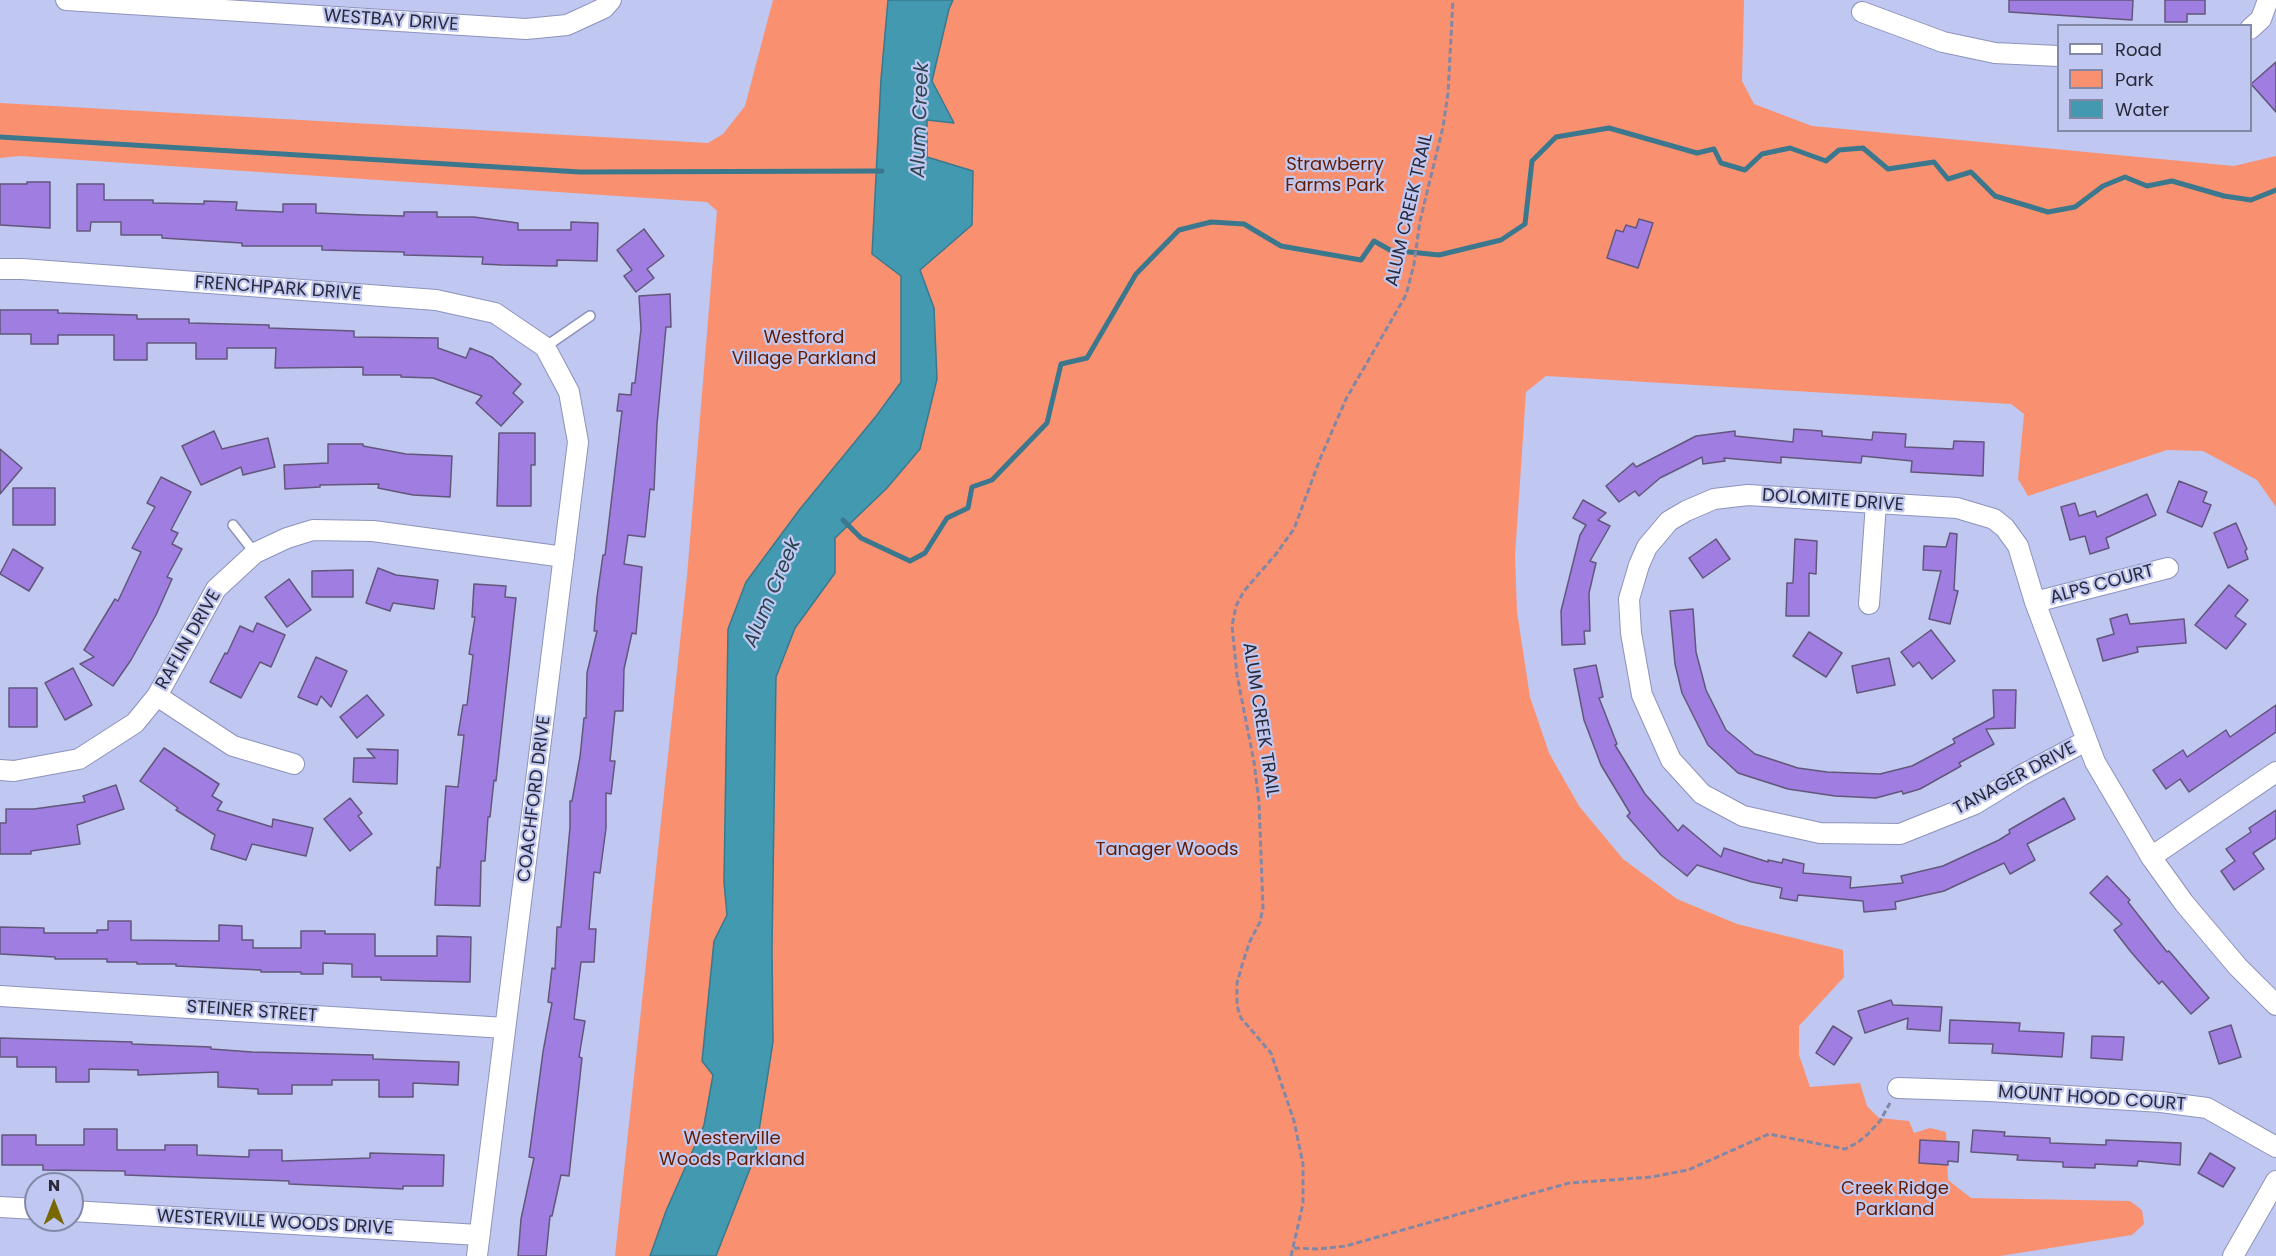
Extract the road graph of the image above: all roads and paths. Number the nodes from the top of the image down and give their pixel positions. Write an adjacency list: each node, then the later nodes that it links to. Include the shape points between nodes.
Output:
1 (66, 0): 4 (street, WESTBAY DRIVE, via 526,29 567,25)
2 (1453, 0): 35 (path, ALUM CREEK TRAIL, via 1443,127 1406,295 1346,399 1294,529 1244,591 1232,626 1236,675 1259,802 1263,908 1237,983 1236,1006 1271,1053 1294,1121 1304,1164 1303,1204)
3 (2268, 0): 6 (street, via 2261,20)
4 (608, 4)
5 (1862, 12): 7 (street, via 1942,42 1995,53)
6 (2252, 27)
7 (2057, 56)
8 (0, 270): 10 (street, FRENCHPARK DRIVE, via 436,300 495,313)
9 (590, 316): 10 (lane)
10 (545, 347): 14 (street, COACHFORD DRIVE, via 569,392 578,442)
11 (1876, 503): 15 (street, DOLOMITE DRIVE, via 1748,495 1714,499 1669,521 1647,547); 17 (street, DOLOMITE DRIVE, via 1957,508 1994,519 2018,546); 18 (street)
12 (233, 525): 13 (lane)
13 (255, 554): 14 (street, RAFLIN DRIVE, via 313,530 373,531); 19 (street, RAFLIN DRIVE, via 216,589)
14 (564, 557): 27 (street, COACHFORD DRIVE)
15 (1639, 565): 20 (street, TANAGER DRIVE, via 1629,599 1642,694 1671,760 1702,794 1743,816 1820,833 1900,834 1975,804)
16 (2168, 568): 17 (street, ALPS COURT)
17 (2035, 602): 20 (street, DOLOMITE DRIVE)
18 (1869, 604)
19 (157, 696): 21 (street, via 233,746); 22 (street, RAFLIN DRIVE, via 135,723 79,759)
20 (2086, 741): 24 (street, DOLOMITE DRIVE)
21 (294, 764)
22 (0, 770)
23 (2276, 771): 24 (street)
24 (2151, 857): 26 (street, DOLOMITE DRIVE, via 2238,967)
25 (0, 996): 27 (street, STEINER STREET)
26 (2276, 1005)
27 (505, 1028): 34 (street, COACHFORD DRIVE)
28 (1898, 1088): 29 (street, MOUNT HOOD COURT, via 2161,1102 2207,1108); 35 (path, via 1880,1121 1845,1149 1769,1134 1688,1170 1569,1183 1346,1246)
29 (2276, 1147)
30 (2276, 1181): 38 (street)
31 (0, 1207): 32 (street)
32 (24, 1208)
33 (84, 1212): 34 (street, WESTERVILLE WOODS DRIVE)
34 (479, 1235): 36 (street, COACHFORD DRIVE)
35 (1294, 1248): 37 (path, ALUM CREEK TRAIL)
36 (477, 1256)
37 (1291, 1256)
38 (2233, 1256)

